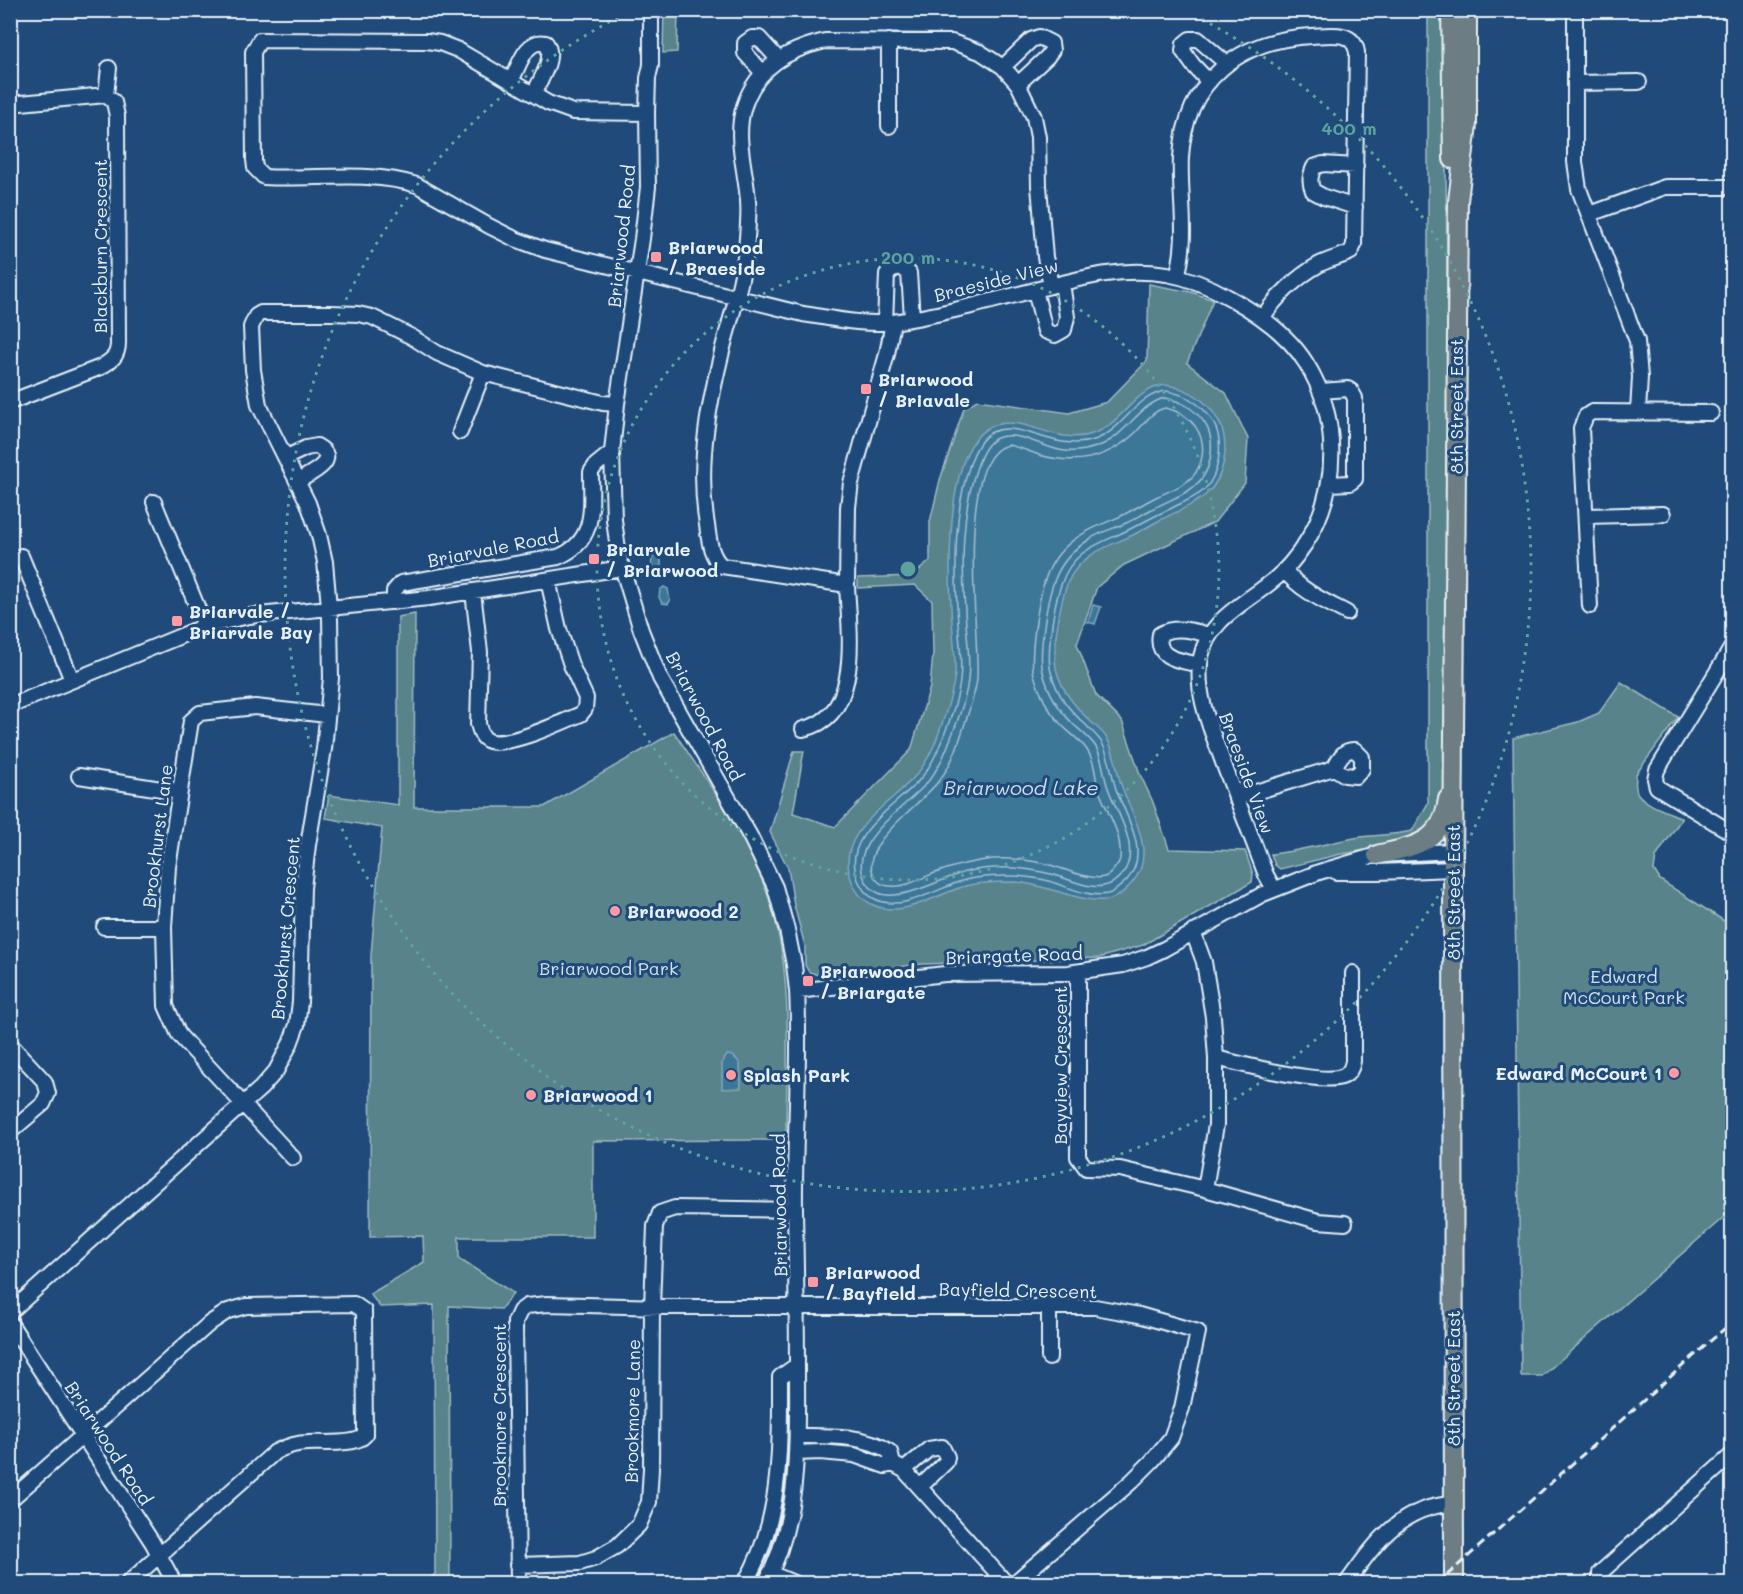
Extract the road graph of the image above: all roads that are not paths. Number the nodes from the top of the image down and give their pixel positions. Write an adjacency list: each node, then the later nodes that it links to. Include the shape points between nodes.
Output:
1 (643, 10): 12 (street, Briarwood Road, via 643,60)
2 (651, 10): 12 (street, Briarwood Road)
3 (1451, 10): 25 (main road, 8th Street East, via 1453,178)
4 (1467, 10): 25 (main road, 8th Street East, via 1467,124)
5 (1575, 10): 16 (street)
6 (889, 41): 7 (street, via 825,41 804,45); 9 (street, via 952,42 980,52); 22 (street)
7 (778, 59): 11 (street); 11 (street, via 759,38 745,43 745,53)
8 (1227, 64): 14 (street); 14 (street, via 1198,39 1184,44 1183,51); 23 (street, via 1268,42 1303,36 1350,38 1357,52)
9 (1003, 67): 17 (street); 17 (street, via 1031,40 1039,37 1050,43 1052,50 1047,57)
10 (109, 68): 19 (street, Blackburn Crescent)
11 (763, 73): 32 (street, via 744,105 741,121 747,239)
12 (648, 78): 21 (street, Briarwood Road)
13 (511, 81): 18 (street); 18 (street, via 529,46 546,43 550,56); 28 (street, Braeside View, via 458,50 427,41 260,40 253,52 255,168 264,177 380,177 417,185 515,239)
14 (1209, 82): 29 (street, via 1187,121 1181,156 1182,250)
15 (1639, 82): 16 (street)
16 (1575, 83): 27 (street, via 1575,162 1579,189)
17 (1018, 84): 30 (street, via 1034,117 1038,137 1045,257)
18 (534, 94): 21 (street, via 573,112)
19 (106, 95): 20 (street); 38 (street, Blackburn Crescent, via 114,102 117,116 118,353 101,366)
20 (10, 104)
21 (647, 113): 28 (street, Briarwood Road, via 648,187)
22 (890, 126)
23 (1356, 166): 26 (street); 26 (street, via 1323,164 1314,167 1310,174 1312,191)
24 (1732, 187): 27 (street, via 1665,187)
25 (1458, 201): 68 (main road, 8th Street East)
26 (1355, 207): 33 (street, via 1356,232 1351,252 1311,270 1282,294)
27 (1590, 214): 40 (street, via 1637,341)
28 (637, 273): 32 (street, Braeside View); 39 (street, Briarwood Road)
29 (1177, 276): 30 (street, Braeside View, via 1125,272 1095,274); 33 (street, Braeside View, via 1219,292)
30 (1056, 284): 31 (street, Braeside View); 31 (street, via 1067,317 1064,330 1055,334 1046,331)
31 (1035, 290): 34 (street, Braeside View)
32 (736, 297): 35 (street, Braeside View, via 803,314); 54 (street, via 709,406 704,446 706,520 715,561 739,570)
33 (1263, 317): 37 (street, Braeside View, via 1305,362)
34 (912, 318): 35 (street, Braeside View); 35 (street, via 909,273 899,266 887,274)
35 (889, 322): 54 (street, via 887,354 851,483)
36 (483, 373): 39 (street); 42 (street); 44 (street, Brookhurst Crescent, via 372,317 261,313 251,327 253,370 260,405)
37 (1321, 392): 46 (street, Braeside View, via 1332,440); 46 (street, via 1348,389 1355,398 1355,479)
38 (10, 402)
39 (617, 404): 43 (street, Briarwood Road)
40 (1638, 412): 41 (street); 49 (street, via 1592,412 1586,416 1581,428)
41 (1711, 413)
42 (460, 432)
43 (612, 452): 51 (street, Briarwood Road, via 614,520); 56 (street, Briarvale Road, via 591,472 590,523 582,540 568,553 401,583 393,591)
44 (287, 457): 45 (street, Brookhurst Crescent); 45 (street, via 309,446 317,446 325,453 323,465)
45 (298, 481): 58 (street, Brookhurst Crescent, via 319,535)
46 (1329, 484): 52 (street, Braeside View, via 1314,528)
47 (154, 502): 60 (street)
48 (1663, 514): 49 (street)
49 (1586, 516): 57 (street)
50 (21, 556): 64 (street)
51 (622, 568): 53 (street, Briarvale Road); 83 (street, Briarwood Road, via 660,678 775,887)
52 (1284, 570): 59 (street, via 1314,597); 61 (street, Braeside View, via 1230,612)
53 (548, 580): 55 (street, Briarvale Road); 55 (street, via 559,629 586,698 585,709 540,733 496,742 487,740 478,724 480,652)
54 (846, 585): 67 (street, via 850,644 846,678 839,700 828,716 816,726)
55 (473, 592): 56 (street, Briarvale Road)
56 (394, 602): 58 (street, Briarvale Road)
57 (1590, 606)
58 (330, 607): 60 (street, Briarvale Road, via 249,616); 66 (street, Brookhurst Crescent)
59 (1347, 613)
60 (205, 626): 64 (street, Briarvale Road)
61 (1208, 635): 63 (street, Braeside View); 63 (street, via 1168,629 1160,634 1160,650 1167,656)
62 (1730, 656): 73 (street, via 1655,779 1657,787)
63 (1200, 665): 72 (street, Braeside View, via 1207,716)
64 (72, 680): 65 (street, Briarvale Road)
65 (10, 706)
66 (327, 715): 71 (street, Brookhurst Lane, via 255,707 195,716); 86 (street, Brookhurst Crescent, via 303,888 297,1025 276,1071)
67 (803, 729)
68 (1454, 753): 74 (main road, via 1447,805 1437,830 1417,846); 75 (main road, 8th Street East)
69 (1335, 768): 72 (street)
70 (79, 776): 71 (street)
71 (180, 792): 79 (street, Brookhurst Lane, via 168,867)
72 (1236, 798): 77 (street, Braeside View)
73 (1732, 833)
74 (1377, 855): 75 (street, Briargate Road); 76 (street, Briargate Road)
75 (1453, 860): 76 (street, Briargate Road, via 1378,872); 106 (main road, 8th Street East)
76 (1318, 872): 77 (street, Briargate Road)
77 (1274, 890): 80 (street, Briargate Road)
78 (104, 927): 79 (street)
79 (164, 927): 86 (street, Brookhurst Lane, via 166,1006 171,1019 180,1035)
80 (1193, 932): 81 (street, Briargate Road, via 1147,957); 85 (street, via 1204,962)
81 (1077, 973): 83 (street, Briargate Road, via 945,974); 89 (street, Bayview Crescent, via 1078,1157 1086,1168 1120,1169)
82 (1353, 973): 85 (street, via 1353,1061 1348,1074 1313,1077)
83 (797, 992): 90 (street, Briarwood Road)
84 (10, 1044): 87 (street, via 45,1082 48,1093 43,1104)
85 (1216, 1058): 89 (street, via 1216,1125)
86 (243, 1105): 88 (street, Brookhurst Lane); 95 (street, Brookhurst Crescent)
87 (10, 1132)
88 (293, 1158)
89 (1205, 1190): 91 (street, via 1318,1221)
90 (795, 1210): 92 (street, Brookmore Lane, via 675,1208 660,1213 655,1226); 94 (street, Briarwood Road)
91 (1345, 1223)
92 (652, 1306): 94 (street, Brookmore Crescent); 108 (street, Brookmore Lane, via 651,1469 649,1502 639,1525 596,1558 580,1563); 108 (street, Brookmore Crescent, via 536,1304 527,1306 517,1316)
93 (1049, 1306): 94 (street, Bayfield Crescent); 97 (street); 116 (street, Bayfield Crescent, via 1095,1307 1198,1332 1182,1408 1170,1438 1131,1482)
94 (798, 1307): 98 (street, Briarwood Road)
95 (10, 1312)
96 (10, 1323): 99 (street, Briarwood Road)
97 (1049, 1358)
98 (797, 1365): 100 (street, Briarwood Road); 113 (street, via 780,1377 777,1486 765,1535)
99 (82, 1435): 105 (street); 107 (street, Briarwood Road); 107 (street, via 228,1311 259,1304 354,1304 364,1311 365,1435 361,1440 306,1443 275,1452)
100 (797, 1436): 101 (street, Briarwood Road); 103 (street, via 857,1439 890,1452)
101 (797, 1453): 103 (street, via 854,1455); 109 (street, Briarwood Road, via 784,1535)
102 (1732, 1455): 119 (street, via 1600,1573)
103 (899, 1467): 104 (street); 104 (street, via 929,1449 942,1447 946,1462)
104 (920, 1487): 115 (street)
105 (10, 1500)
106 (1453, 1504): 117 (street, via 1438,1504 1408,1515 1377,1540); 118 (main road, 8th Street East)
107 (158, 1555): 110 (street); 111 (street, Briarwood Road)
108 (517, 1565): 112 (street, Brookmore Crescent)
109 (767, 1578): 114 (street)
110 (127, 1584)
111 (175, 1584)
112 (518, 1584)
113 (744, 1584)
114 (796, 1584)
115 (1006, 1584)
116 (1013, 1584)
117 (1346, 1584)
118 (1454, 1584)
119 (1600, 1584)

